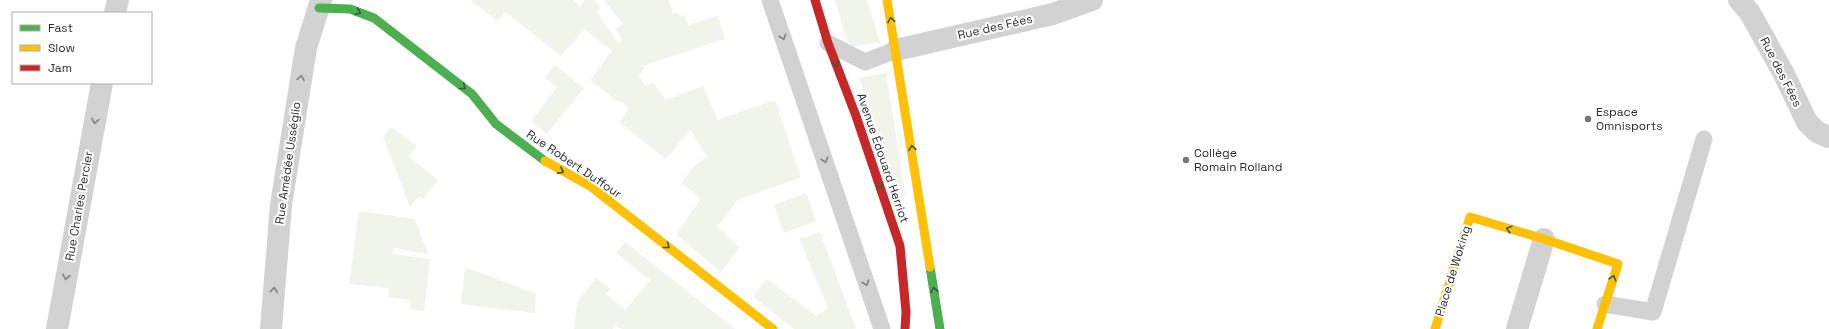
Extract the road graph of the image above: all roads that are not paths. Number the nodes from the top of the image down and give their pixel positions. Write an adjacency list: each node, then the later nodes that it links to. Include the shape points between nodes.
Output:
1 (118, 0): 8 (street)
2 (770, 0): 19 (lane, one-way to 19)
3 (815, 0): 9 (street, Avenue Édouard Herriot)
4 (887, 0): 10 (street, Avenue Édouard Herriot, one-way to 4)
5 (1092, 0): 10 (street, Rue des Fées, via 1053,14)
6 (1739, 0): 12 (street, Rue des Fées, via 1750,14 1807,122 1817,132)
7 (320, 4): 17 (street, Rue Amédée Usséglio, one-way to 7, via 281,205 306,48); 18 (street, Rue Robert Duffour, one-way to 18, via 350,9 374,18 472,94 496,124 550,165 590,186)
8 (115, 12)
9 (828, 43): 10 (lane, via 866,62); 20 (street, Avenue Édouard Herriot, one-way to 20, via 900,246 906,312)
10 (896, 50): 21 (street, Avenue Édouard Herriot, one-way to 10)
11 (102, 84): 16 (street, Rue Charles Percier, one-way to 16)
12 (1829, 137)
13 (1704, 139): 15 (lane, via 1653,312)
14 (1544, 239): 15 (street, Place de Woking, one-way to 14, via 1618,264); 22 (street, Place de Woking, one-way to 22, via 1470,217); 23 (street)
15 (1605, 304): 24 (street, Place de Woking)
16 (57, 329)
17 (271, 329)
18 (774, 329)
19 (882, 329)
20 (905, 329)
21 (940, 329)
22 (1435, 329)
23 (1517, 329)
24 (1597, 329)

